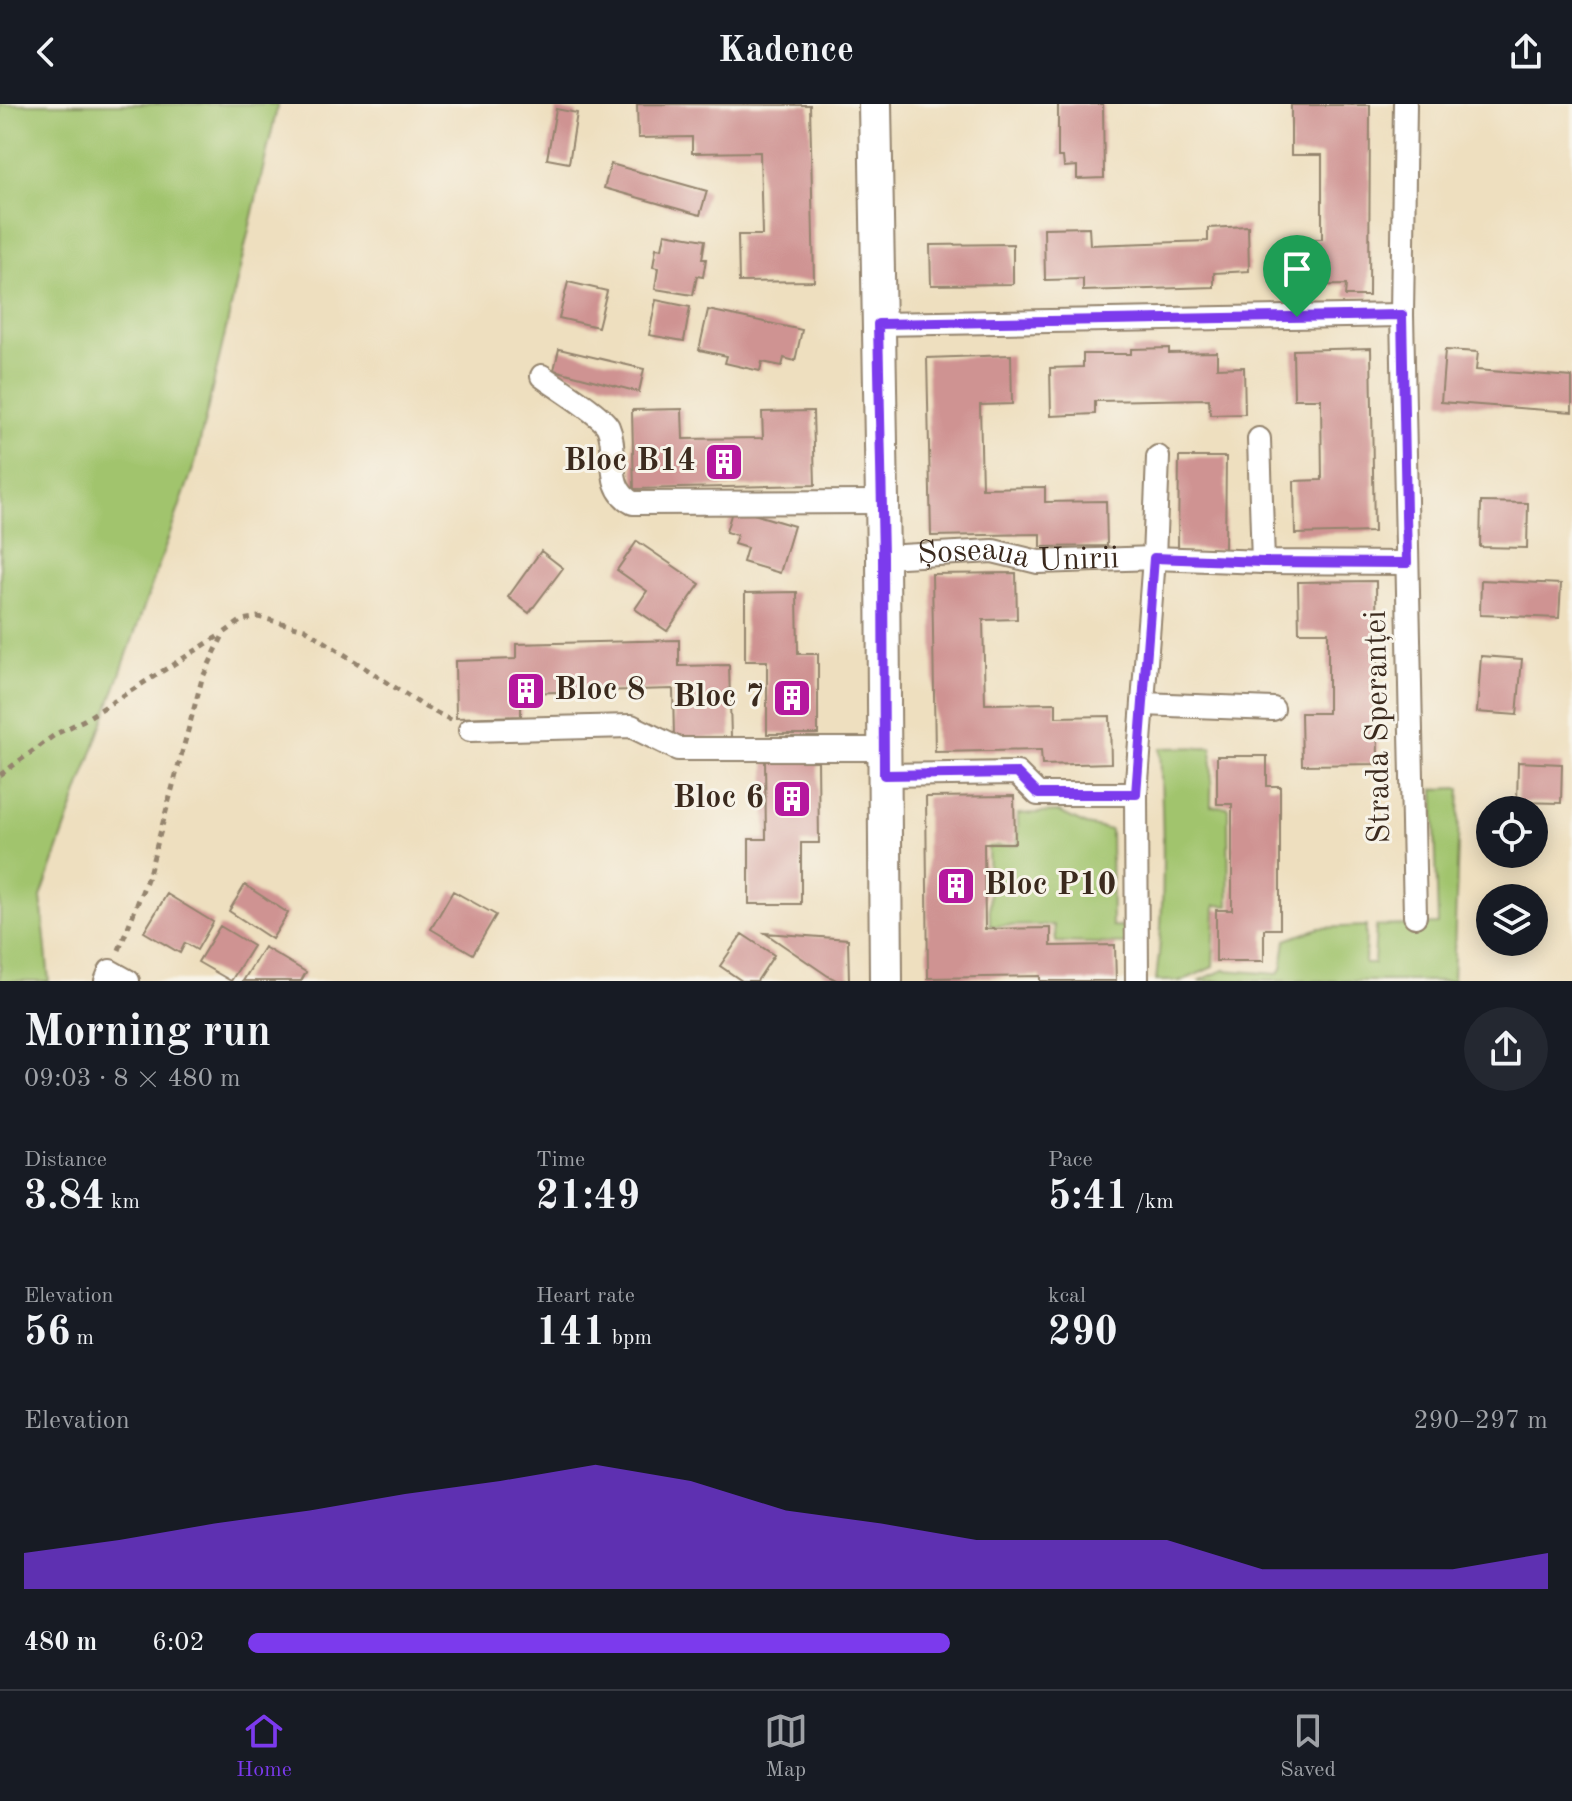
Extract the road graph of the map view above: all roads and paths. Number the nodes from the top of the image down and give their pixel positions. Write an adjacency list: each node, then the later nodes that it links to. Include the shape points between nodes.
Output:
1 (875, 104): 4 (main road, Șoseaua Unirii)
2 (1405, 104): 3 (street, Strada Speranței)
3 (1402, 315): 4 (street); 12 (street, Strada Speranței)
4 (878, 324): 8 (main road, Șoseaua Unirii)
5 (542, 376): 8 (street, via 608,428 616,484 633,503)
6 (1259, 439): 11 (street)
7 (1158, 457): 10 (street, Șoseaua Unirii)
8 (882, 502): 9 (main road, Șoseaua Unirii)
9 (883, 557): 10 (street, Șoseaua Unirii, via 993,551 1038,562); 17 (main road, Șoseaua Unirii)
10 (1154, 558): 11 (street, Șoseaua Unirii); 14 (street, Șoseaua Unirii)
11 (1263, 562): 12 (street, Șoseaua Unirii)
12 (1407, 563): 20 (street, Strada Speranței)
13 (224, 633): 16 (path, via 242,620 258,617 305,629); 18 (path, via 56,734); 21 (path, via 202,679)
14 (1143, 704): 15 (street); 19 (street, Șoseaua Unirii)
15 (1273, 709)
16 (470, 730): 17 (street, via 631,726 678,749)
17 (884, 762): 19 (street, via 1017,773 1038,794); 22 (main road, Șoseaua Unirii)
18 (0, 775)
19 (1136, 794): 23 (street, Șoseaua Unirii)
20 (1415, 916)
21 (115, 978)
22 (886, 981)
23 (1137, 981)

